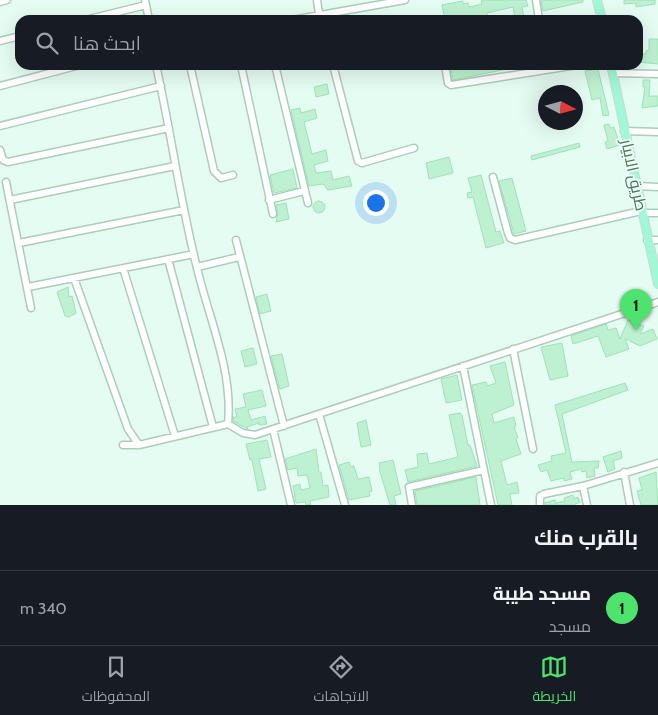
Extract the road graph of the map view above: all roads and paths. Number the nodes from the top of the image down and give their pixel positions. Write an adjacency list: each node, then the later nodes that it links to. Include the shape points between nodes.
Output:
1 (7, 0): 6 (street)
2 (317, 0): 10 (street)
3 (405, 0): 11 (street)
4 (536, 0): 12 (street)
5 (597, 0): 13 (main road)
6 (0, 2)
7 (146, 2): 8 (street); 9 (street)
8 (102, 15)
9 (148, 15)
10 (322, 15)
11 (327, 15)
12 (538, 15)
13 (601, 15)
14 (15, 37): 15 (street)
15 (0, 41)
16 (61, 70): 27 (street)
17 (157, 70): 28 (street)
18 (191, 70): 36 (street, via 214,171 221,178)
19 (242, 70): 43 (street)
20 (275, 70): 41 (street)
21 (334, 70): 33 (street, via 358,161 362,163)
22 (446, 70): 23 (street, via 451,85)
23 (546, 70)
24 (612, 70): 31 (main road, طريق الابيار)
25 (621, 70): 26 (street)
26 (658, 74)
27 (0, 86)
28 (161, 86): 29 (street); 30 (street)
29 (0, 126)
30 (169, 128): 34 (street, via 8,162 3,160); 35 (street)
31 (624, 131): 32 (street); 39 (main road, طريق الابيار)
32 (658, 132)
33 (414, 148)
34 (0, 150)
35 (175, 166): 42 (street); 45 (street)
36 (233, 175)
37 (492, 177): 46 (street, via 508,233 515,240)
38 (6, 182): 42 (street)
39 (636, 186): 40 (street); 46 (main road, طريق الابيار)
40 (658, 187)
41 (304, 191): 43 (street); 44 (street)
42 (10, 200): 52 (street)
43 (269, 200): 48 (street)
44 (308, 204)
45 (184, 210): 52 (street); 53 (street)
46 (642, 212): 47 (street); 50 (main road, طريق الابيار)
47 (658, 213)
48 (272, 214)
49 (236, 240): 54 (street)
50 (647, 240): 51 (street); 59 (main road, طريق الابيار)
51 (658, 240)
52 (19, 243): 60 (street)
53 (194, 254): 55 (street); 57 (street)
54 (239, 257): 57 (street); 67 (street)
55 (168, 260): 56 (street); 68 (street)
56 (123, 268): 58 (street); 70 (street)
57 (197, 268): 66 (street, via 226,374 230,402)
58 (74, 278): 60 (street); 72 (street, via 128,429)
59 (658, 282)
60 (28, 287): 62 (street)
61 (658, 302): 63 (street)
62 (31, 308)
63 (513, 349): 64 (street); 73 (street)
64 (464, 366): 65 (street); 75 (street)
65 (319, 414): 67 (street); 79 (street)
66 (228, 424): 68 (street); 69 (street, via 248,435)
67 (284, 426): 69 (street)
68 (213, 427): 70 (street)
69 (273, 429): 78 (street)
70 (175, 436): 72 (street)
71 (123, 445): 72 (street)
72 (138, 445)
73 (533, 449)
74 (658, 462): 76 (street)
75 (484, 470): 80 (street, via 409,487); 81 (street)
76 (624, 472): 77 (street); 84 (street)
77 (583, 486): 82 (street, via 544,494 539,499); 83 (street)
78 (291, 505)
79 (345, 505)
80 (412, 505)
81 (491, 505)
82 (540, 505)
83 (587, 505)
84 (630, 505)

